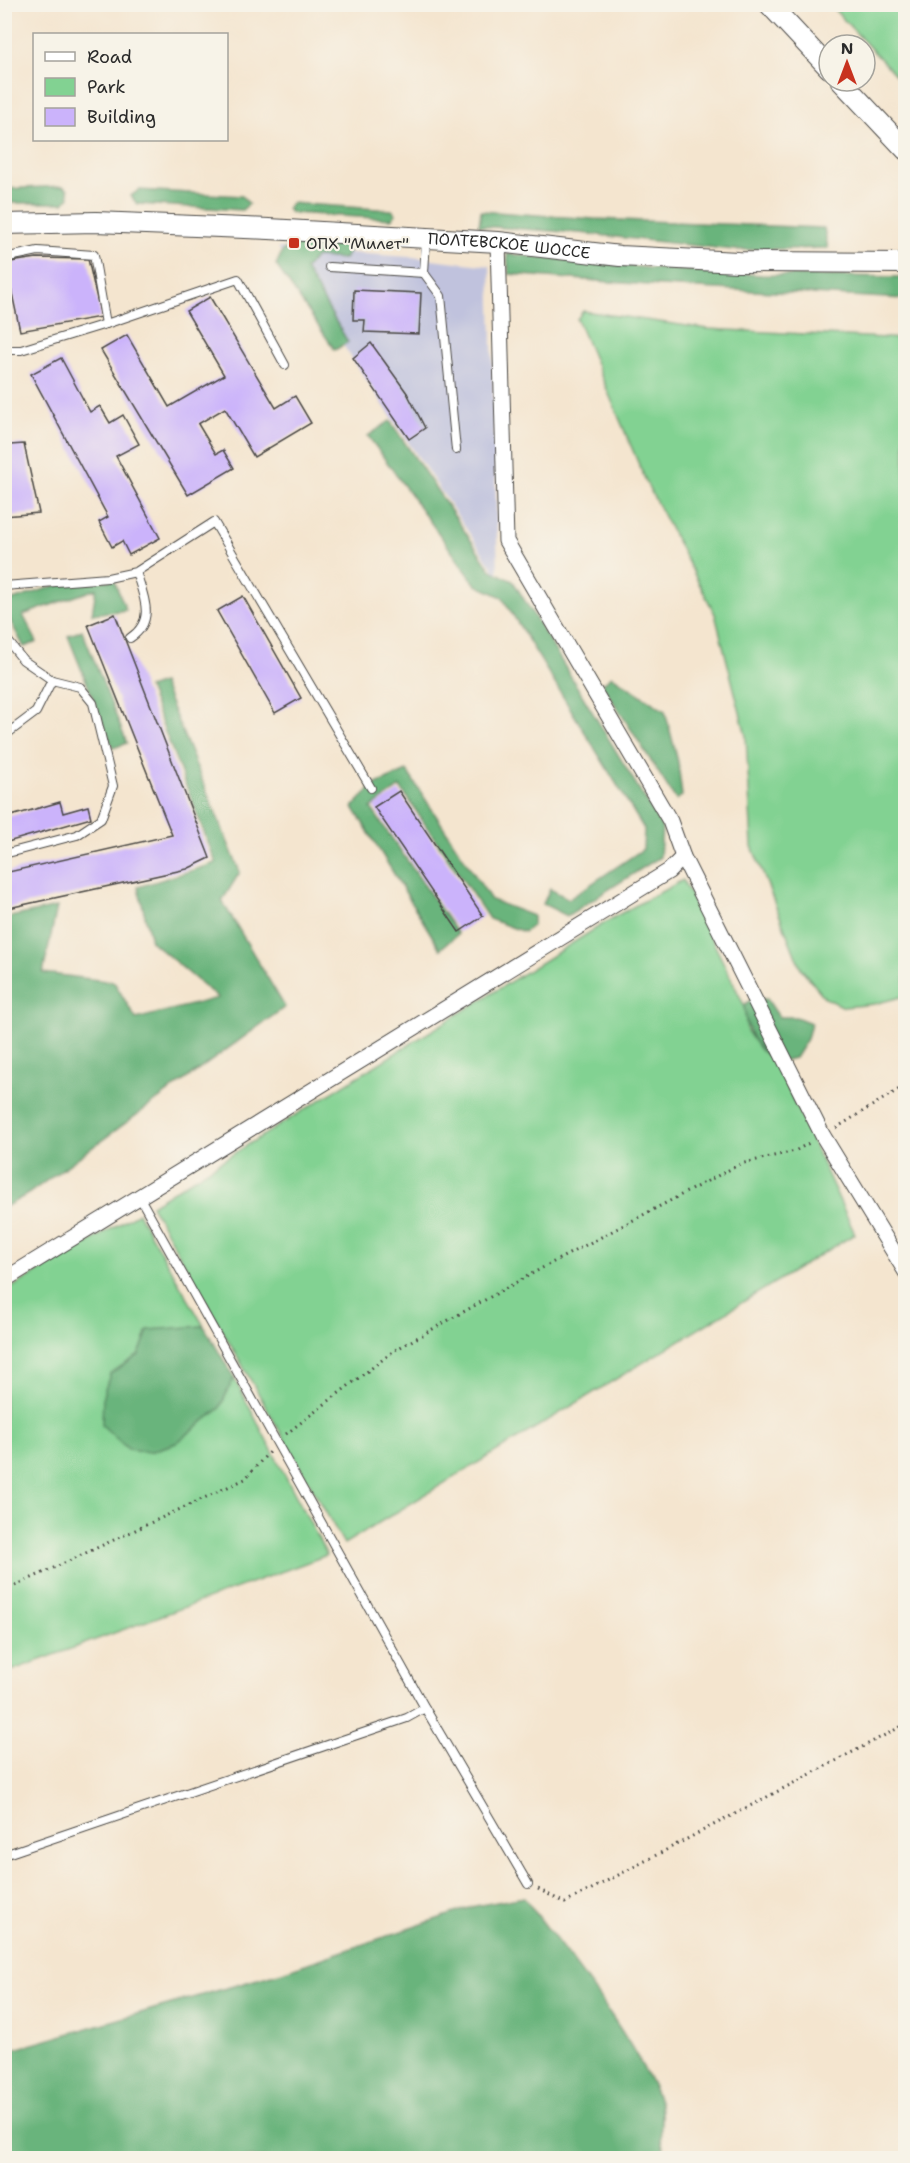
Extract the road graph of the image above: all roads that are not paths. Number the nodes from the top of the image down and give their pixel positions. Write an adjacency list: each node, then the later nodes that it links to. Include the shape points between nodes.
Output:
1 (769, 4): 2 (street)
2 (817, 55)
3 (852, 93): 4 (street)
4 (906, 150)
5 (4, 224): 6 (street, ПОЛТЕВСКОЕ ШОССЕ, via 96,222)
6 (426, 239): 7 (street, ПОЛТЕВСКОЕ ШОССЕ); 11 (lane)
7 (498, 242): 9 (street, ПОЛТЕВСКОЕ ШОССЕ, via 685,260); 24 (street, via 506,540 670,821)
8 (4, 258): 12 (lane, via 38,251 94,255)
9 (906, 263)
10 (329, 267): 11 (lane)
11 (424, 273): 15 (lane, via 441,296)
12 (106, 324): 13 (lane, via 21,350); 14 (lane, via 238,279)
13 (4, 350)
14 (285, 365)
15 (456, 450)
16 (136, 572): 17 (lane, via 108,578); 19 (lane, via 147,605 147,618 140,632); 22 (lane, via 214,522)
17 (4, 586)
18 (4, 636): 20 (lane, via 23,660)
19 (130, 638)
20 (52, 680): 21 (lane, via 36,712); 23 (lane, via 80,687 93,703 113,786 101,819 77,835)
21 (4, 736)
22 (371, 788)
23 (4, 854)
24 (683, 857): 25 (street, via 669,871); 26 (street, via 824,1136)
25 (140, 1198): 27 (street); 28 (lane)
26 (906, 1272)
27 (4, 1280)
28 (425, 1708): 29 (lane, via 396,1722); 30 (lane)
29 (4, 1855)
30 (528, 1884)

